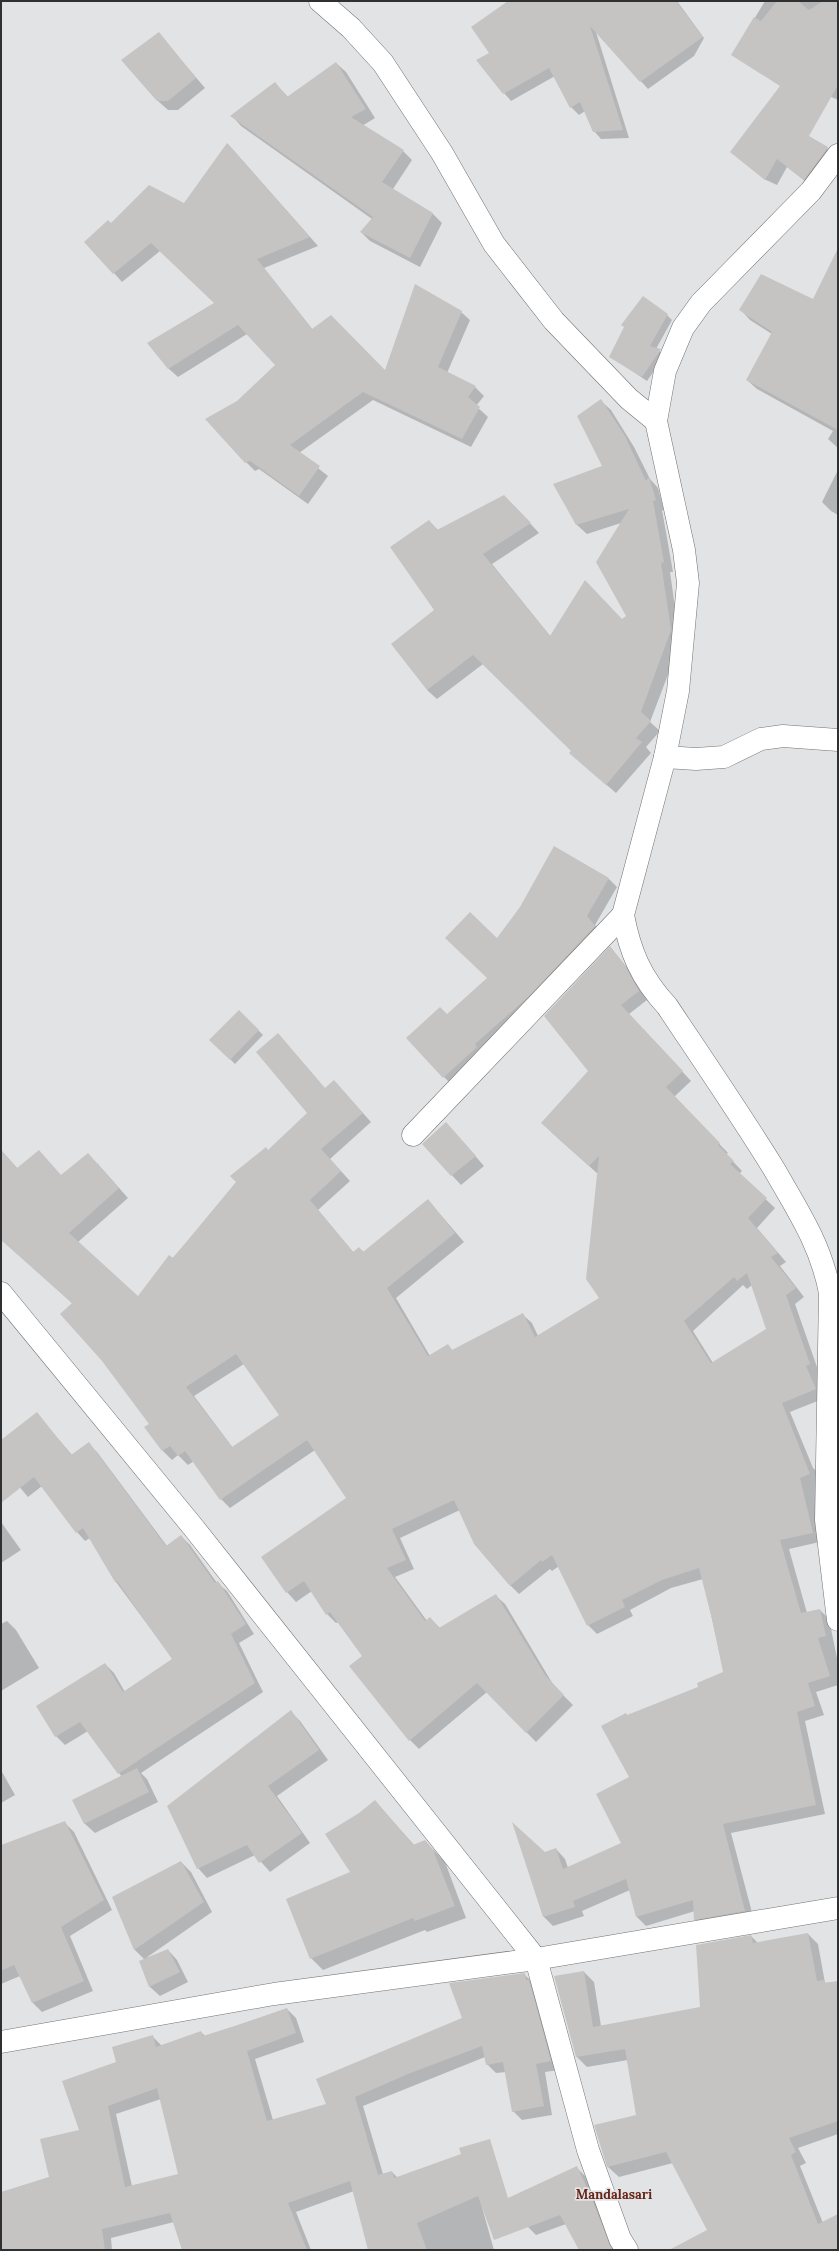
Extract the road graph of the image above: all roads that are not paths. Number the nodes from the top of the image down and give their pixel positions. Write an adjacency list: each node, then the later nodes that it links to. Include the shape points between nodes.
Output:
1 (320, 1): 3 (street, via 351,28 383,63 442,153 494,244 554,321 629,399)
2 (838, 155): 3 (street, via 811,191 701,303 683,328 665,371)
3 (656, 421): 5 (street, via 684,550 688,583 678,691)
4 (838, 740): 5 (street, via 775,737 761,739 724,757 696,759)
5 (665, 756): 6 (street)
6 (623, 915): 7 (street); 9 (street, via 636,962 650,987 667,1006 760,1147 812,1236 826,1271 830,1293 826,1520)
7 (413, 1135)
8 (1, 1293): 11 (street, via 193,1527)
9 (838, 1620)
10 (838, 1908): 11 (street)
11 (536, 1959): 12 (street, via 274,1994); 13 (street, via 588,2150 620,2239)
12 (1, 2042)
13 (627, 2250)

